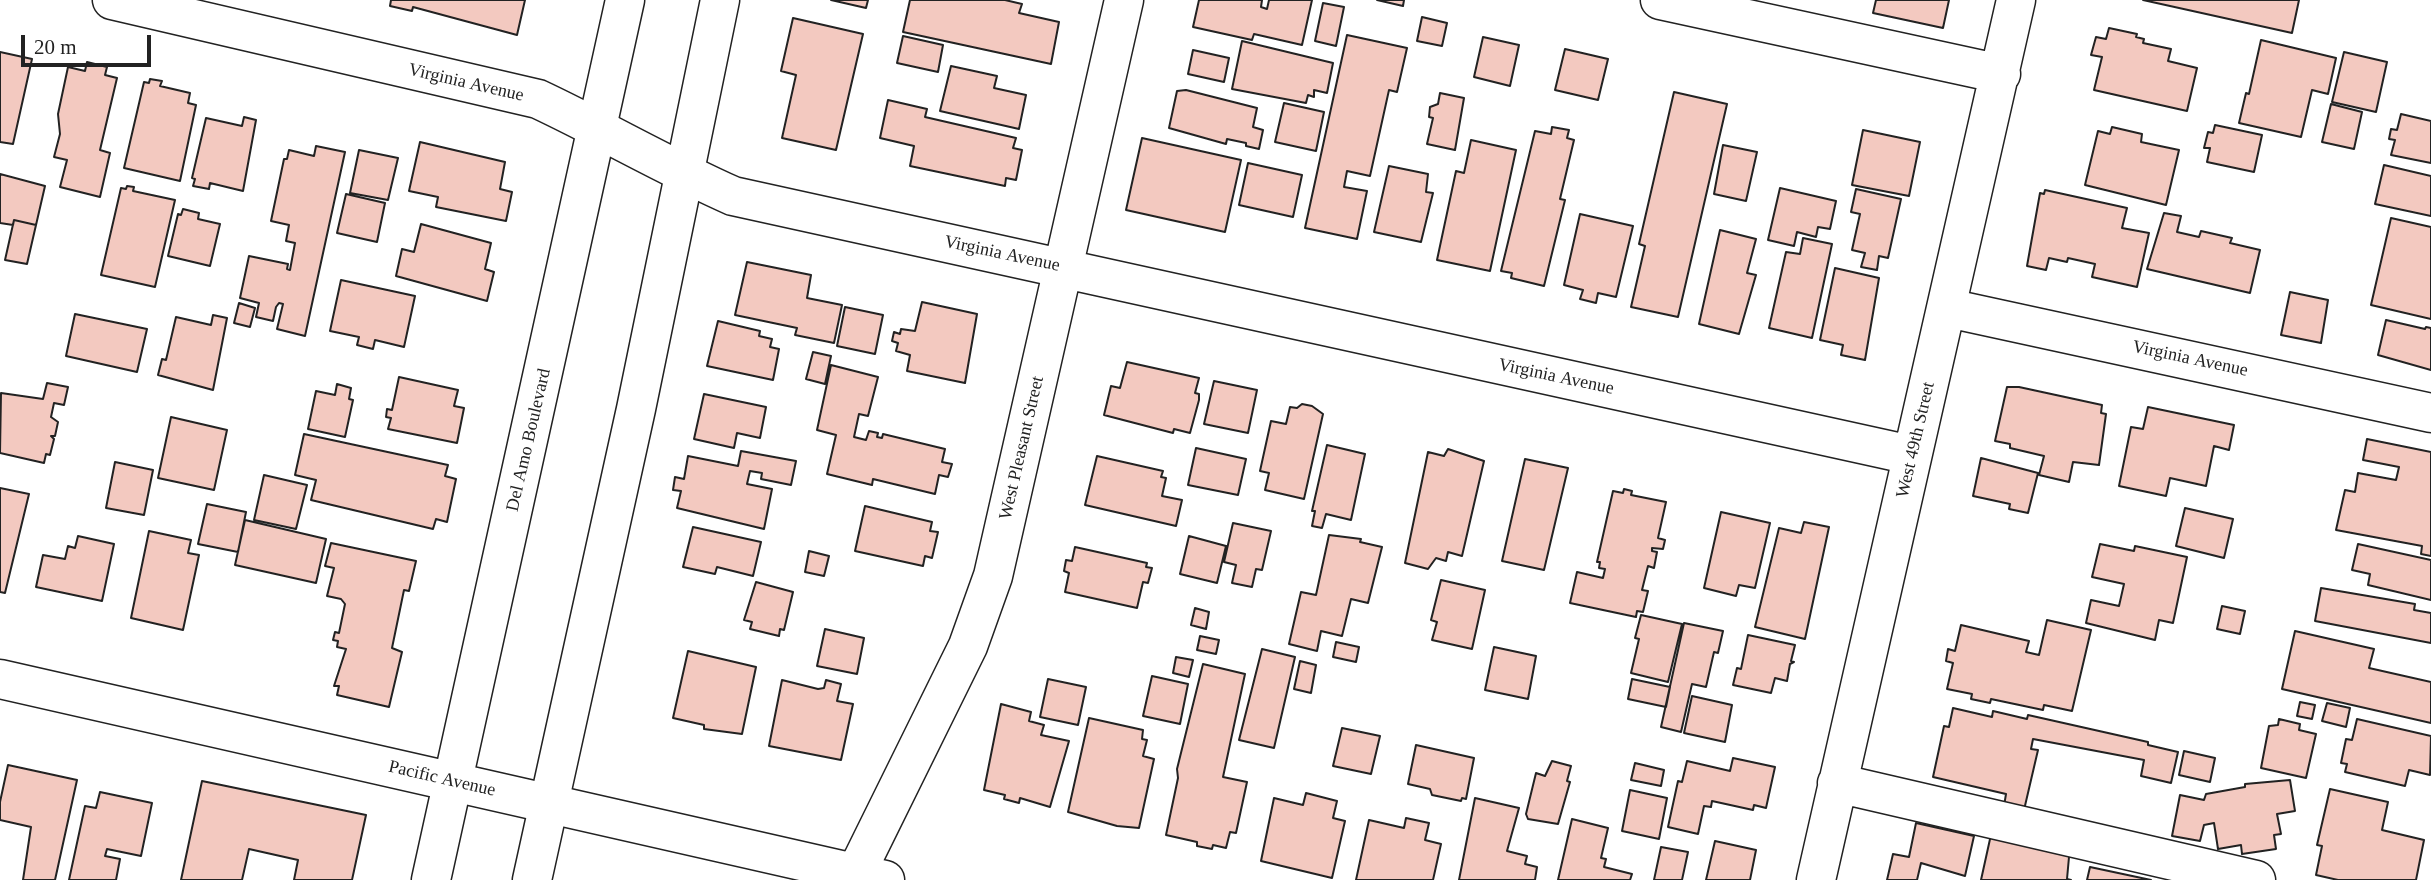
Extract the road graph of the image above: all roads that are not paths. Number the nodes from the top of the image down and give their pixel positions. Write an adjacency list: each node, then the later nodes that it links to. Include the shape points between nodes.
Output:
1 (112, 0): 8 (street, Virginia Avenue, via 538,99)
2 (625, 0): 8 (street, Del Amo Boulevard)
3 (720, 0): 9 (street)
4 (1124, 0): 10 (street, West Pleasant Street)
5 (1660, 0): 7 (street)
6 (2016, 0): 7 (street, West 49th Street)
7 (2001, 74): 11 (street, West 49th Street)
8 (598, 127): 9 (street, Virginia Avenue); 15 (street, Del Amo Boulevard)
9 (685, 175): 10 (street, Virginia Avenue, via 733,196); 17 (street)
10 (1062, 267): 13 (street, Virginia Avenue); 18 (street, West Pleasant Street, via 993,576)
11 (1948, 307): 12 (street, Virginia Avenue); 13 (street, West 49th Street)
12 (2431, 413)
13 (1912, 455): 16 (street, West 49th Street)
14 (0, 679): 15 (street, Pacific Avenue)
15 (453, 781): 17 (street, Pacific Avenue); 19 (street, Del Amo Boulevard)
16 (1837, 783): 21 (street, West 49th Street); 22 (street)
17 (550, 803): 18 (street, Pacific Avenue); 20 (street)
18 (870, 877)
19 (431, 880)
20 (532, 880)
21 (1816, 880)
22 (2256, 880)

